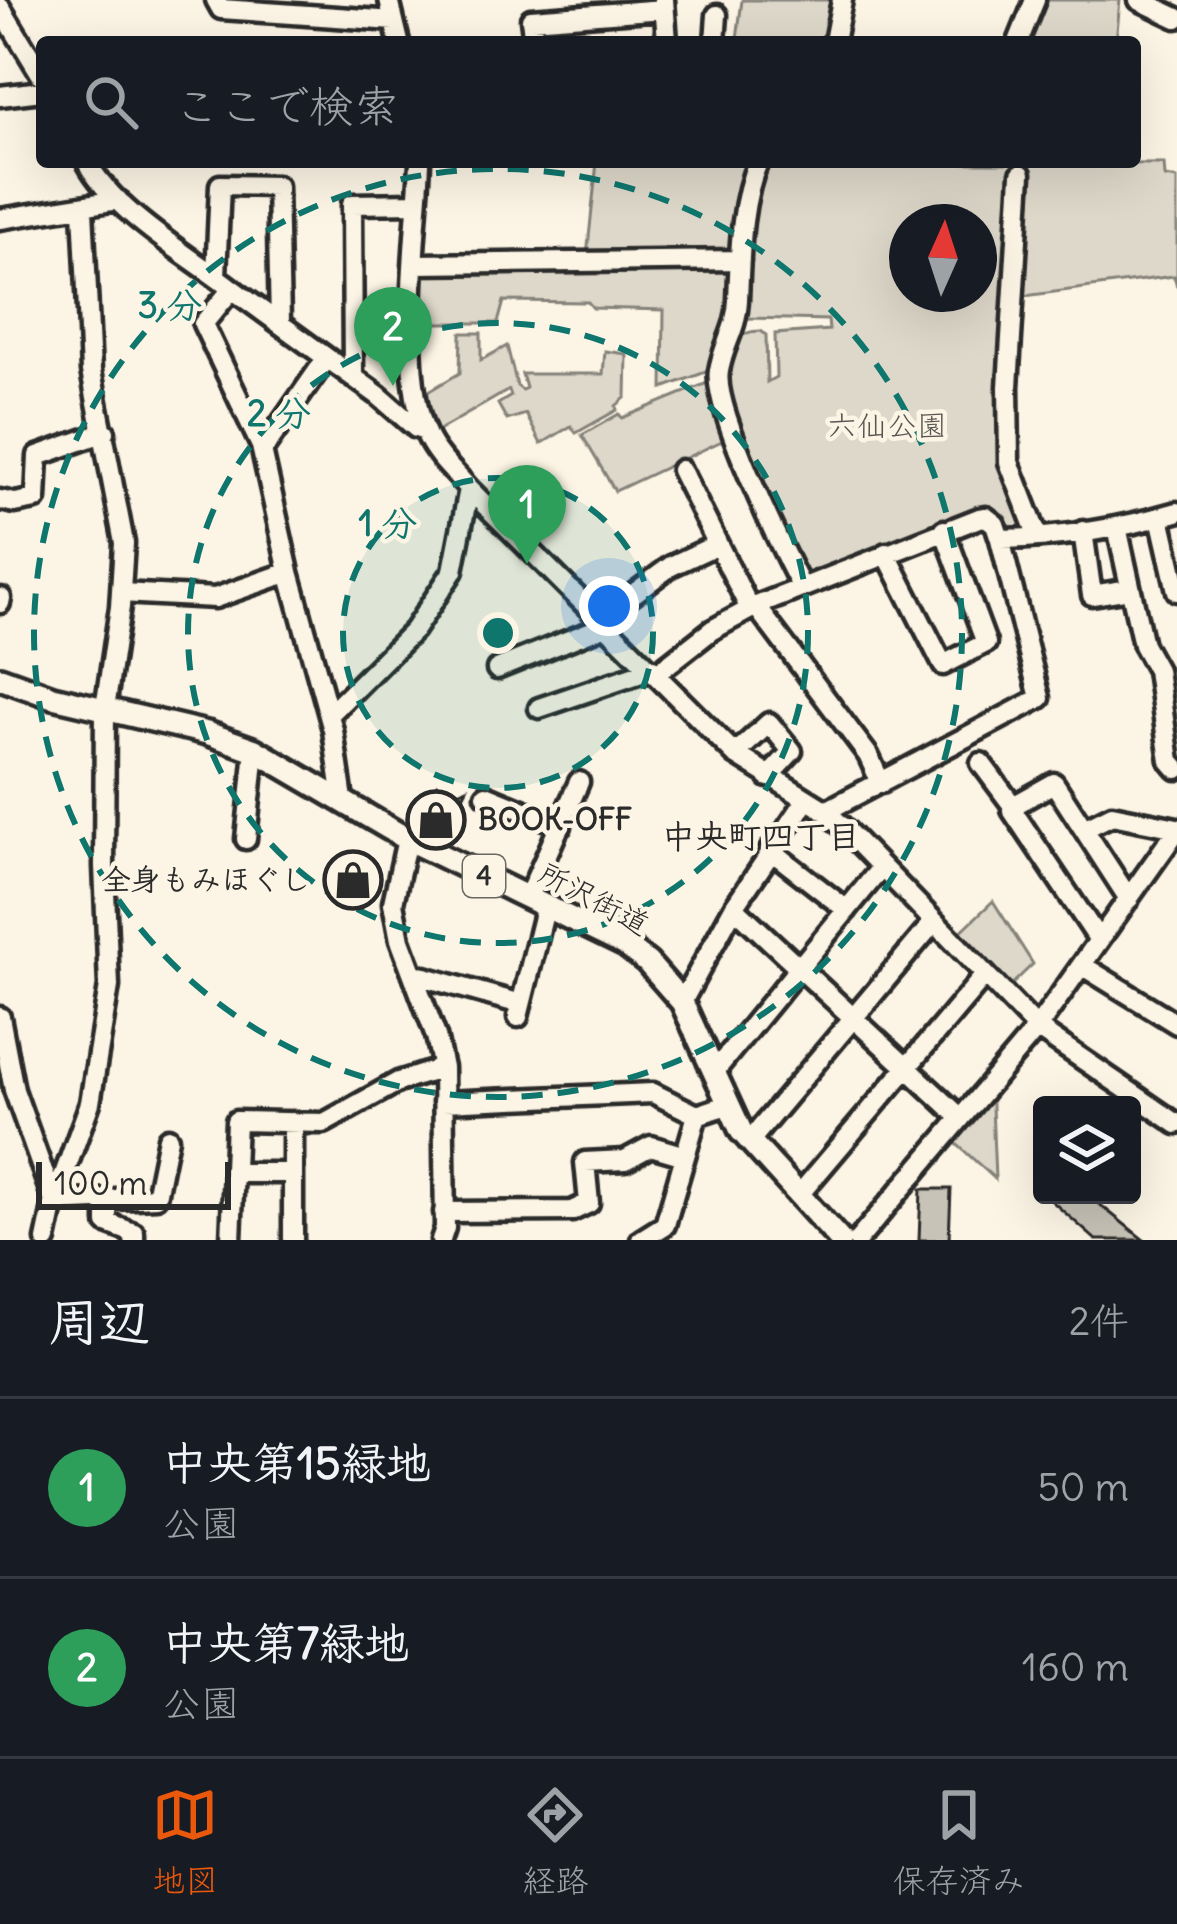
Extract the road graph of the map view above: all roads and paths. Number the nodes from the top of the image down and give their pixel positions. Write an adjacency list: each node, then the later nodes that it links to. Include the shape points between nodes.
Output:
1 (216, 0): 10 (street, via 221,9)
2 (389, 0): 10 (street)
3 (842, 0): 15 (street)
4 (1036, 0): 16 (street)
5 (1139, 0): 9 (street)
6 (664, 4): 12 (street, via 531,19); 13 (street)
7 (0, 7): 17 (street)
8 (717, 15): 14 (street)
9 (1177, 18)
10 (394, 21): 11 (street)
11 (398, 36)
12 (533, 36)
13 (667, 36)
14 (715, 36)
15 (835, 36)
16 (1021, 36)
17 (36, 66)
18 (36, 92): 19 (street)
19 (0, 96)
20 (90, 168): 24 (street)
21 (420, 168): 25 (street)
22 (755, 168): 28 (street)
23 (1021, 174): 44 (street, via 1008,444)
24 (118, 200): 26 (street); 30 (street)
25 (417, 203): 29 (street); 33 (street, via 352,204)
26 (83, 209): 27 (street); 35 (street, via 91,371)
27 (0, 220)
28 (740, 260): 29 (street); 49 (street, via 737,324 718,374 734,439)
29 (415, 264): 34 (street, via 416,392)
30 (224, 282): 31 (street); 31 (street, via 220,185 277,186); 36 (street, via 203,324)
31 (280, 322): 32 (street)
32 (326, 359): 33 (street); 36 (street)
33 (353, 376): 34 (street)
34 (425, 430): 38 (street)
35 (105, 432): 39 (street, via 38,456 36,500); 52 (street, via 124,543)
36 (262, 451): 48 (street)
37 (681, 470): 46 (street)
38 (469, 489): 54 (street); 61 (street, via 453,571 414,630)
39 (0, 500)
40 (1168, 514): 41 (street); 51 (street)
41 (1117, 527): 43 (street); 50 (street)
42 (944, 530): 45 (street, via 986,517); 47 (street); 47 (street, via 986,643 943,665)
43 (1083, 531): 44 (street); 50 (street, via 1092,595)
44 (1038, 537): 45 (street)
45 (1000, 539): 69 (street, via 1040,698)
46 (716, 545): 53 (street); 54 (street, via 671,566)
47 (886, 553): 49 (street)
48 (289, 572): 52 (street, via 214,598); 61 (street)
49 (801, 586): 53 (street)
50 (1130, 589): 66 (street)
51 (1177, 591)
52 (121, 593): 60 (street)
53 (753, 607): 56 (street); 69 (street)
54 (605, 620): 55 (street, via 528,664); 56 (street)
55 (497, 669)
56 (655, 671): 58 (street); 64 (street)
57 (0, 678): 60 (main road, 所沢街道 / 4)
58 (561, 700): 59 (street); 62 (street)
59 (538, 708)
60 (106, 710): 63 (main road, 所沢街道 / 4); 112 (street, via 110,986 90,1103)
61 (329, 715): 72 (street)
62 (568, 722)
63 (256, 750): 72 (main road, 所沢街道 / 4); 78 (street)
64 (735, 754): 67 (street); 67 (street, via 770,723 792,751)
65 (981, 763): 73 (street)
66 (1177, 769)
67 (768, 778): 71 (street)
68 (579, 782): 75 (street)
69 (881, 783): 74 (street)
70 (486, 795): 75 (street)
71 (807, 799): 74 (street); 80 (street)
72 (343, 800): 79 (main road, 所沢街道 / 4)
73 (1013, 806): 76 (street, via 1054,783); 87 (street)
74 (826, 811): 81 (street)
75 (561, 826): 83 (street)
76 (1084, 829): 77 (street, via 1112,815); 82 (street)
77 (1177, 829): 82 (street)
78 (246, 839)
79 (407, 839): 83 (main road, 所沢街道 / 4); 90 (street, via 393,903)
80 (770, 850): 84 (street); 85 (street)
81 (880, 868): 85 (street); 86 (street)
82 (1130, 898): 87 (street)
83 (537, 901): 90 (street, via 519,1011); 92 (main road, 所沢街道 / 4, via 625,945)
84 (734, 907): 89 (street); 92 (street)
85 (847, 910): 89 (street)
86 (934, 922): 91 (street); 94 (street)
87 (1099, 940): 88 (street)
88 (1083, 966): 95 (street); 96 (street)
89 (800, 968): 94 (street); 99 (street)
90 (414, 974): 98 (street)
91 (985, 975): 96 (street); 97 (street)
92 (682, 1002): 99 (main road, 所沢街道 / 4)
93 (0, 1017): 112 (street, via 14,1090)
94 (854, 1018): 97 (street); 107 (street)
95 (1177, 1024)
96 (1037, 1028): 103 (street); 105 (street)
97 (906, 1067): 103 (street); 111 (street)
98 (443, 1068): 100 (street); 104 (street, via 398,1082 324,1123)
99 (714, 1072): 101 (main road, 所沢街道 / 4)
100 (443, 1102): 102 (street, via 652,1093); 114 (street)
101 (727, 1105): 102 (street); 107 (main road, 所沢街道 / 4)
102 (697, 1115): 108 (street)
103 (961, 1118): 121 (street)
104 (293, 1122): 109 (street, via 236,1121); 110 (street)
105 (1177, 1124)
106 (168, 1138): 113 (street, via 156,1197)
107 (749, 1142): 111 (main road, 所沢街道 / 4)
108 (685, 1156): 114 (street, via 651,1146 625,1160 585,1162 589,1203); 119 (street, via 665,1225)
109 (234, 1173): 110 (street); 117 (street)
110 (293, 1173): 118 (street)
111 (798, 1196): 120 (main road, 所沢街道 / 4)
112 (54, 1202): 113 (street); 115 (street)
113 (107, 1202): 116 (street, via 107,1223)
114 (445, 1230)
115 (46, 1240)
116 (134, 1240)
117 (231, 1240)
118 (293, 1240)
119 (641, 1240)
120 (840, 1240)
121 (858, 1240)

